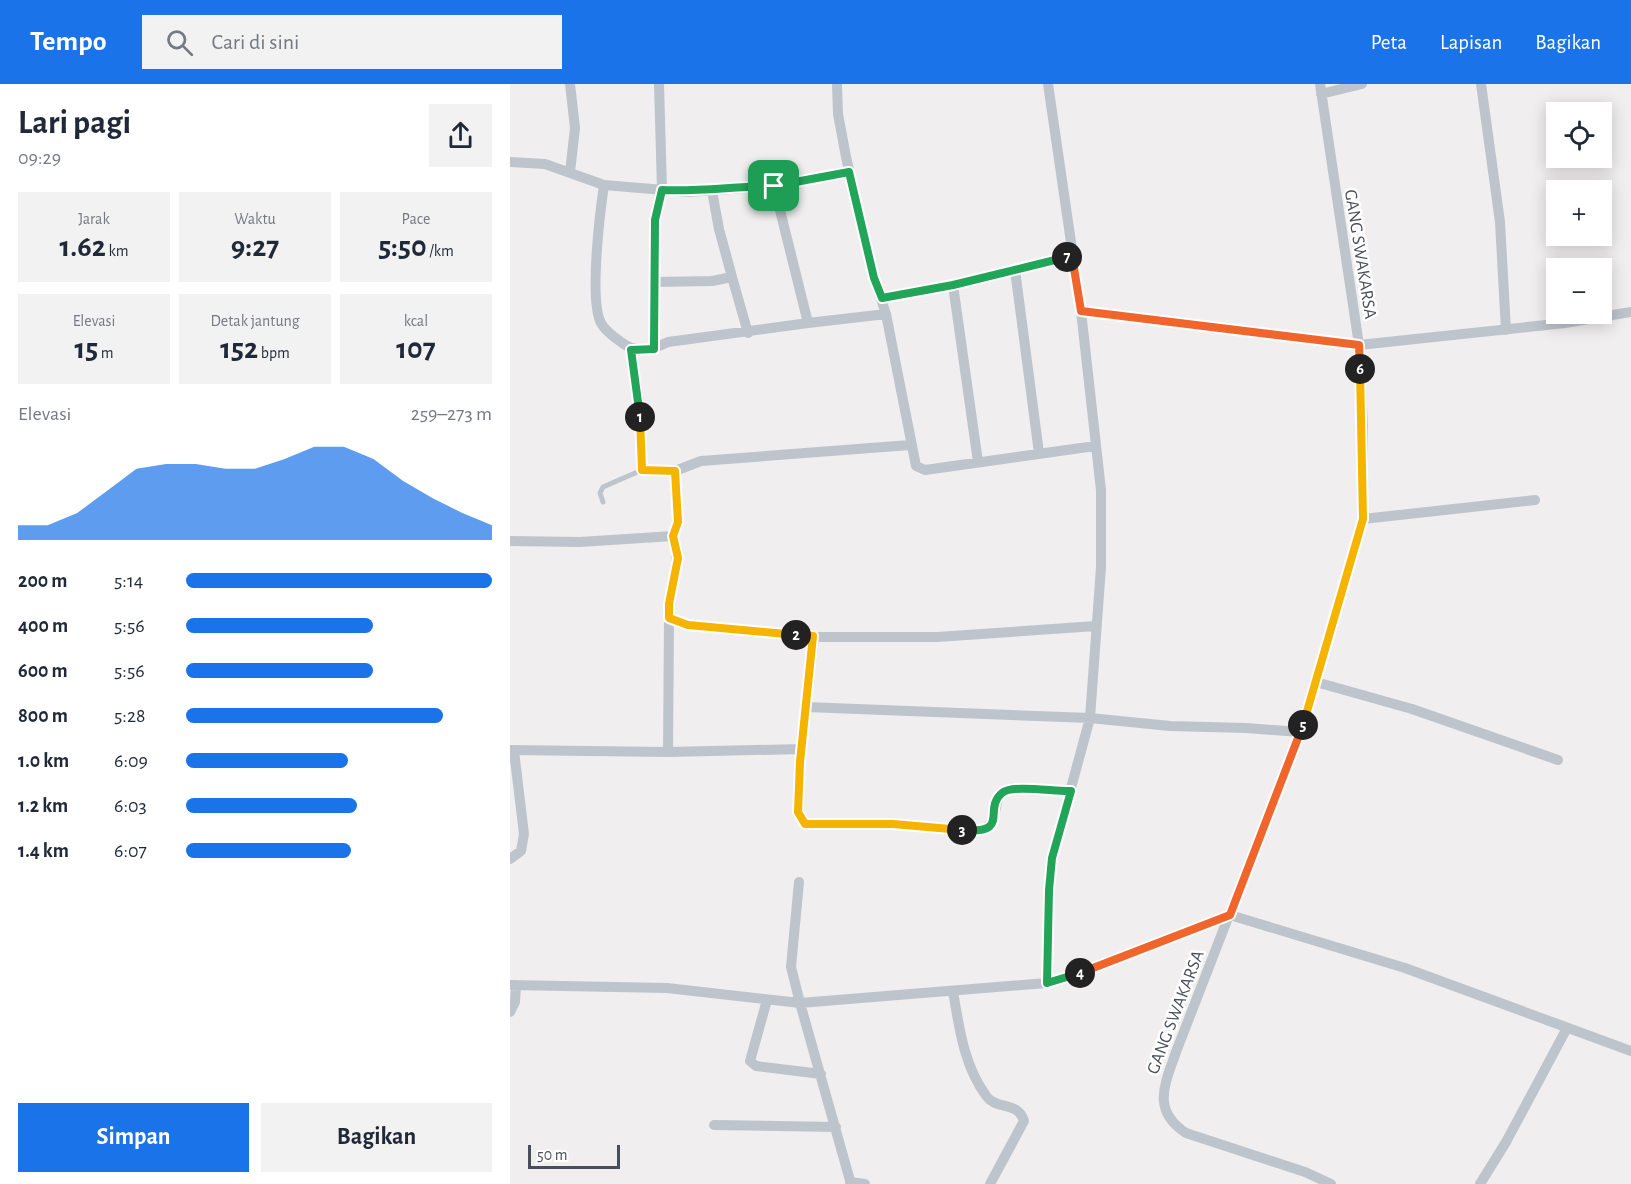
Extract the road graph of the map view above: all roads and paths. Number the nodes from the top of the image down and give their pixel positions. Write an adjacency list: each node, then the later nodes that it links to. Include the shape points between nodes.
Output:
1 (570, 84): 9 (street, via 575,128)
2 (659, 84): 13 (street)
3 (837, 84): 10 (street, via 838,114)
4 (1048, 84): 15 (street)
5 (1362, 84): 7 (street)
6 (1481, 84): 25 (street, via 1500,222)
7 (1320, 89): 27 (street, GANG SWAKARSA)
8 (510, 162): 9 (street, via 545,164)
9 (570, 172): 11 (street)
10 (849, 172): 12 (street); 20 (street)
11 (604, 185): 13 (street); 29 (street, via 599,217 598,314 608,332)
12 (774, 186): 14 (street); 24 (street)
13 (662, 190): 14 (street); 18 (street, via 655,220)
14 (712, 191): 17 (street)
15 (1072, 256): 16 (street); 21 (street)
16 (1015, 270): 19 (street); 32 (street)
17 (732, 277): 18 (street); 26 (street)
18 (655, 282): 28 (street)
19 (953, 285): 20 (street); 33 (street)
20 (882, 298): 23 (street)
21 (1081, 311): 27 (street); 31 (street)
22 (1631, 312): 25 (street)
23 (886, 314): 24 (street); 30 (street)
24 (808, 323): 26 (street)
25 (1506, 330): 27 (street)
26 (748, 333): 28 (street, via 668,342)
27 (1359, 345): 38 (street, GANG SWAKARSA)
28 (654, 349): 29 (street)
29 (631, 350): 34 (street, via 639,401)
30 (910, 446): 33 (street, via 919,469); 35 (street, via 701,461)
31 (1095, 446): 32 (street); 42 (street, via 1101,490)
32 (1039, 453): 33 (street)
33 (978, 462)
34 (642, 470): 35 (street); 37 (lane, via 603,487)
35 (675, 471): 39 (street, via 678,522)
36 (1535, 501): 38 (street)
37 (603, 502)
38 (1363, 519): 44 (street, GANG SWAKARSA)
39 (673, 536): 40 (street, via 580,542); 41 (street, via 678,558)
40 (510, 541)
41 (669, 618): 43 (street, via 688,625); 50 (street)
42 (1096, 626): 43 (street, via 937,638); 46 (street)
43 (813, 636): 45 (street)
44 (1316, 682): 47 (street, GANG SWAKARSA); 51 (street, via 1412,709)
45 (806, 707): 46 (street); 48 (street)
46 (1090, 718): 47 (street); 52 (street)
47 (1300, 732): 55 (street, GANG SWAKARSA)
48 (802, 749): 50 (street); 52 (street, via 798,812 805,824 893,824 979,831 989,828 997,801 1011,789)
49 (512, 751): 50 (street); 53 (street, via 524,834 521,851)
50 (668, 752)
51 (1558, 760)
52 (1071, 791): 56 (street, via 1052,858)
53 (510, 859)
54 (799, 882): 60 (street, via 791,967)
55 (1230, 915): 56 (street); 62 (street, via 1405,968); 70 (street, GANG SWAKARSA, via 1165,1084 1162,1099 1167,1115 1186,1132)
56 (1047, 983): 58 (street)
57 (513, 985): 59 (street, via 667,988); 61 (street, via 515,1002)
58 (953, 991): 60 (street); 69 (street, via 963,1047 987,1098 1015,1108 1023,1121)
59 (767, 1000): 60 (street); 64 (street, via 750,1061 756,1066)
60 (800, 1004): 64 (street)
61 (510, 1012)
62 (1568, 1028): 63 (street); 71 (street)
63 (1631, 1051)
64 (821, 1074): 66 (street)
65 (714, 1125): 66 (street)
66 (836, 1127): 67 (street)
67 (850, 1183): 68 (street)
68 (865, 1184)
69 (990, 1184)
70 (1331, 1184)
71 (1480, 1184)

